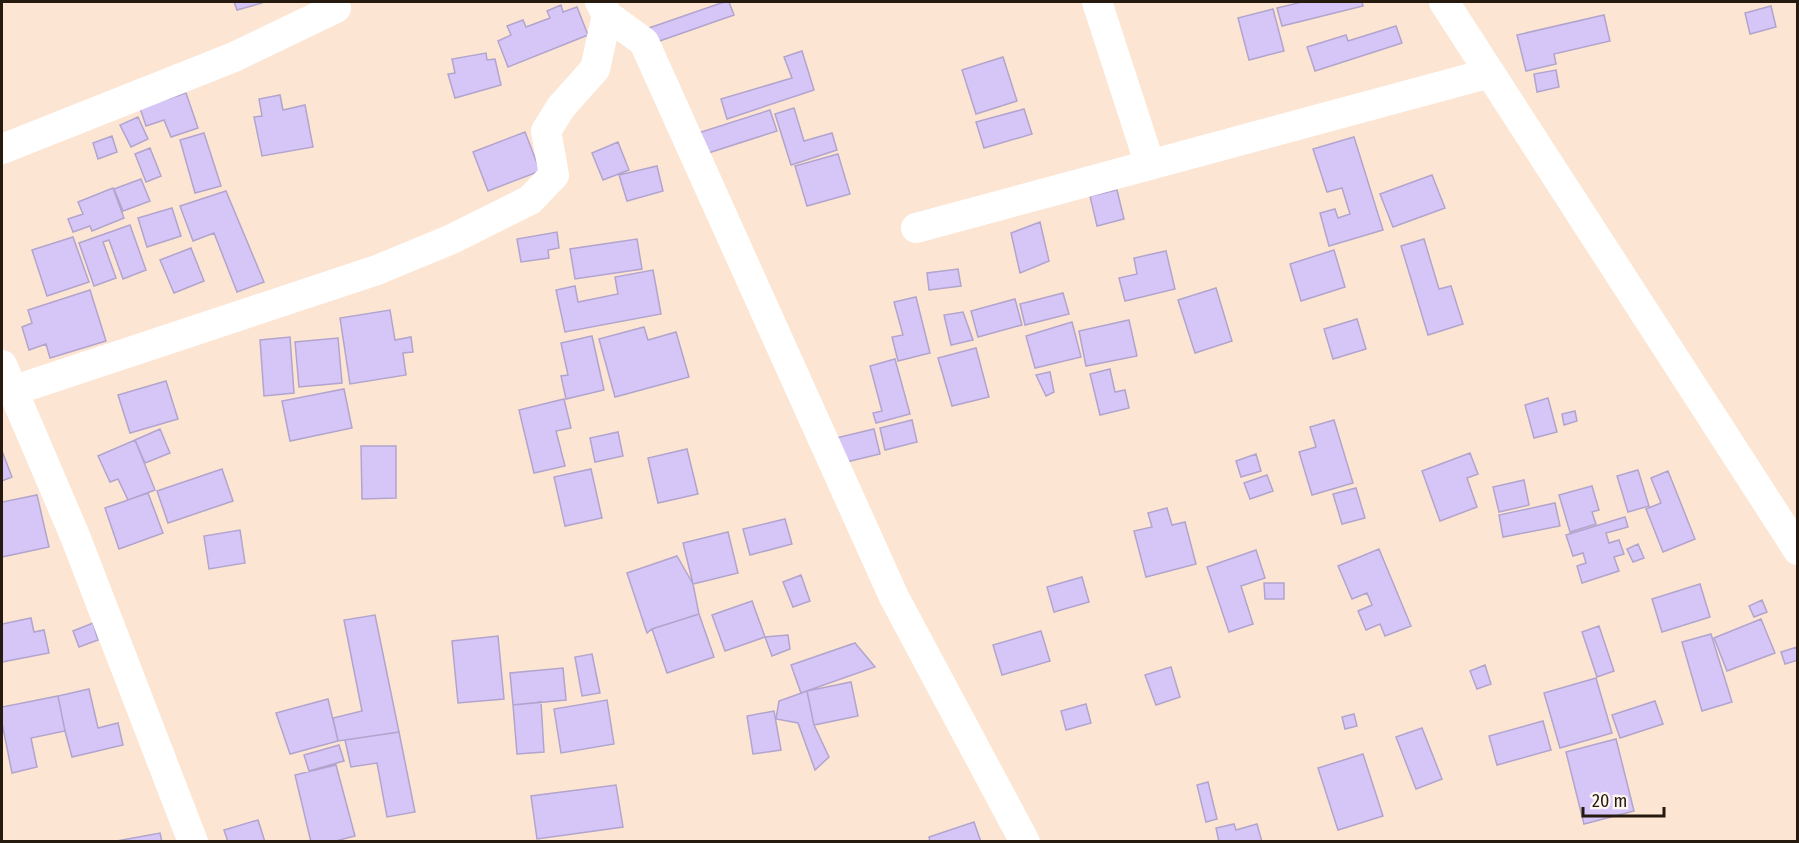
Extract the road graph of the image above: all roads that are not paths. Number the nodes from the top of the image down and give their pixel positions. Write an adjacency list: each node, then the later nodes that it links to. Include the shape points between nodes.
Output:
1 (334, 2): 6 (street, via 336,8 234,57)
2 (1097, 2): 7 (street)
3 (1444, 2): 5 (street)
4 (603, 8): 9 (street, via 595,69 561,107 546,131 554,174 530,200 452,239 377,270); 12 (street, via 644,42 894,597)
5 (1490, 73): 7 (street); 10 (street)
6 (2, 150)
7 (1150, 165): 8 (street)
8 (916, 228)
9 (7, 378): 11 (street, via 75,536)
10 (1797, 550)
11 (193, 842)
12 (1025, 842)

